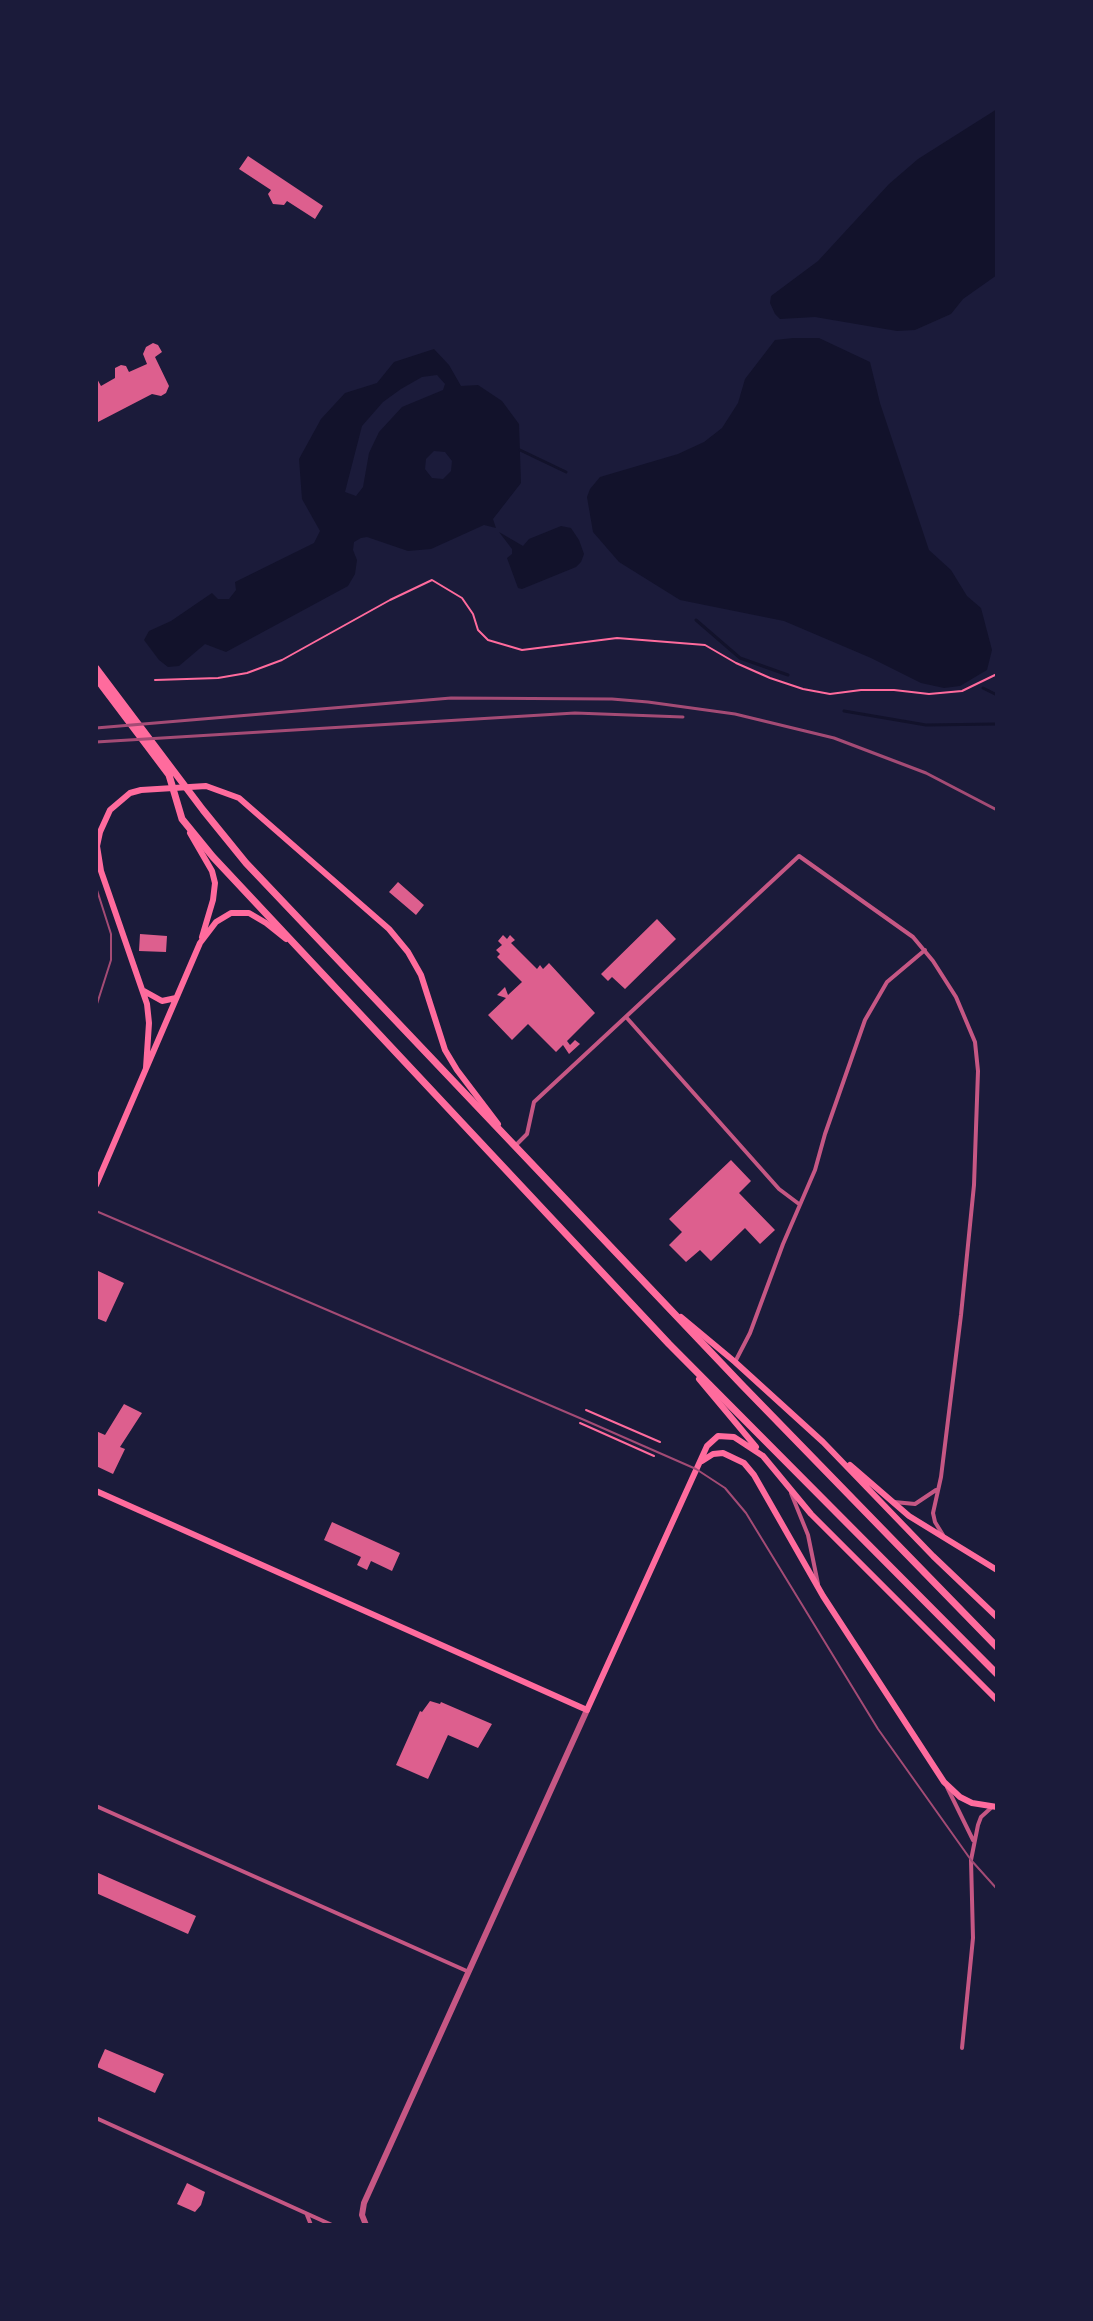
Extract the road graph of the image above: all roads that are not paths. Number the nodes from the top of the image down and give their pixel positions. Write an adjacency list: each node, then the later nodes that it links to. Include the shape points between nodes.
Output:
1 (98, 674): 2 (main road)
2 (172, 774): 3 (main road); 11 (main road, via 246,863)
3 (182, 819): 4 (main road, via 215,883); 5 (main road)
4 (200, 943): 5 (main road, via 220,918 243,912); 8 (main road)
5 (295, 946): 15 (main road)
6 (925, 950): 9 (street, via 799,856); 13 (street, via 887,982 865,1020); 21 (street, via 970,1026 978,1071 974,1185)
7 (144, 991): 8 (main road, via 162,1001); 10 (main road, via 149,1023); 11 (main road, via 104,881 98,859 100,832 110,810 141,790 216,788 257,812 389,929 421,975 445,1050)
8 (176, 998): 10 (main road)
9 (626, 1017): 11 (street, via 534,1102 527,1134); 13 (street, via 779,1189)
10 (146, 1068): 12 (main road)
11 (513, 1143): 14 (main road)
12 (96, 1185)
13 (799, 1204): 16 (street)
14 (666, 1304): 16 (main road); 28 (main road)
15 (679, 1354): 18 (main road); 29 (main road)
16 (735, 1362): 17 (main road)
17 (823, 1442): 23 (main road); 27 (main road)
18 (763, 1456): 19 (main road, via 734,1437 718,1436); 20 (main road)
19 (699, 1463): 26 (main road, via 723,1453 744,1463); 31 (main road)
20 (789, 1488): 26 (street, via 808,1535); 30 (main road)
21 (938, 1488): 23 (street, via 915,1504); 24 (street, via 933,1518)
22 (96, 1491): 31 (main road)
23 (891, 1501): 24 (main road)
24 (943, 1535): 25 (main road)
25 (997, 1570)
26 (823, 1596): 32 (main road)
27 (997, 1617)
28 (997, 1647)
29 (997, 1674)
30 (997, 1700)
31 (587, 1710): 36 (street)
32 (944, 1782): 34 (main road, via 960,1797); 35 (street)
33 (96, 1806): 36 (street)
34 (995, 1807): 35 (street, via 981,1817)
35 (974, 1842): 37 (street, via 973,1938)
36 (469, 1972): 40 (street, via 364,2203)
37 (962, 2048)
38 (96, 2118): 39 (street)
39 (306, 2213): 41 (street); 42 (street)
40 (363, 2224)
41 (311, 2225)
42 (332, 2225)

